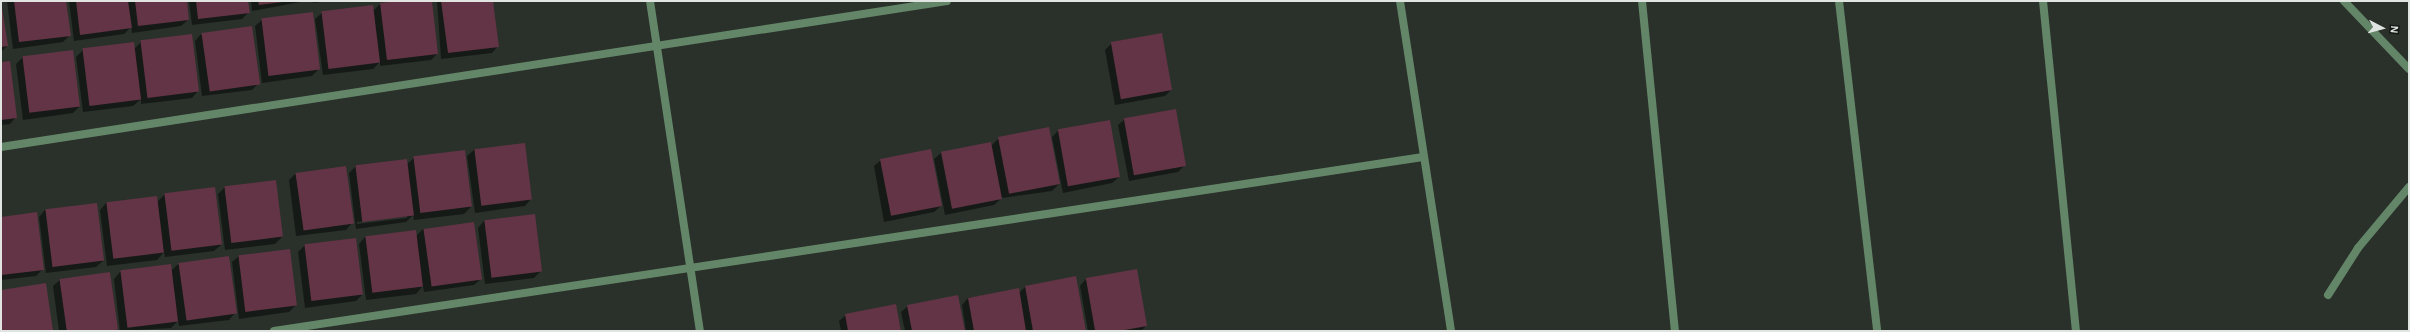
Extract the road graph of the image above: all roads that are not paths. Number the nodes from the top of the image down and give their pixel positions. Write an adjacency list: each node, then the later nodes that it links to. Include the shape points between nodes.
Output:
1 (650, 1): 8 (street)
2 (947, 1): 8 (street)
3 (1400, 1): 11 (street)
4 (1642, 1): 18 (street)
5 (1839, 1): 19 (street)
6 (2043, 1): 20 (street)
7 (2344, 1): 9 (street)
8 (656, 46): 10 (street); 13 (street)
9 (2409, 69)
10 (1, 147)
11 (1423, 156): 13 (street); 17 (street)
12 (2409, 187): 14 (street, via 2358,248)
13 (690, 267): 15 (street); 16 (street)
14 (2328, 295)
15 (274, 331)
16 (700, 331)
17 (1451, 331)
18 (1675, 331)
19 (1877, 331)
20 (2076, 331)

